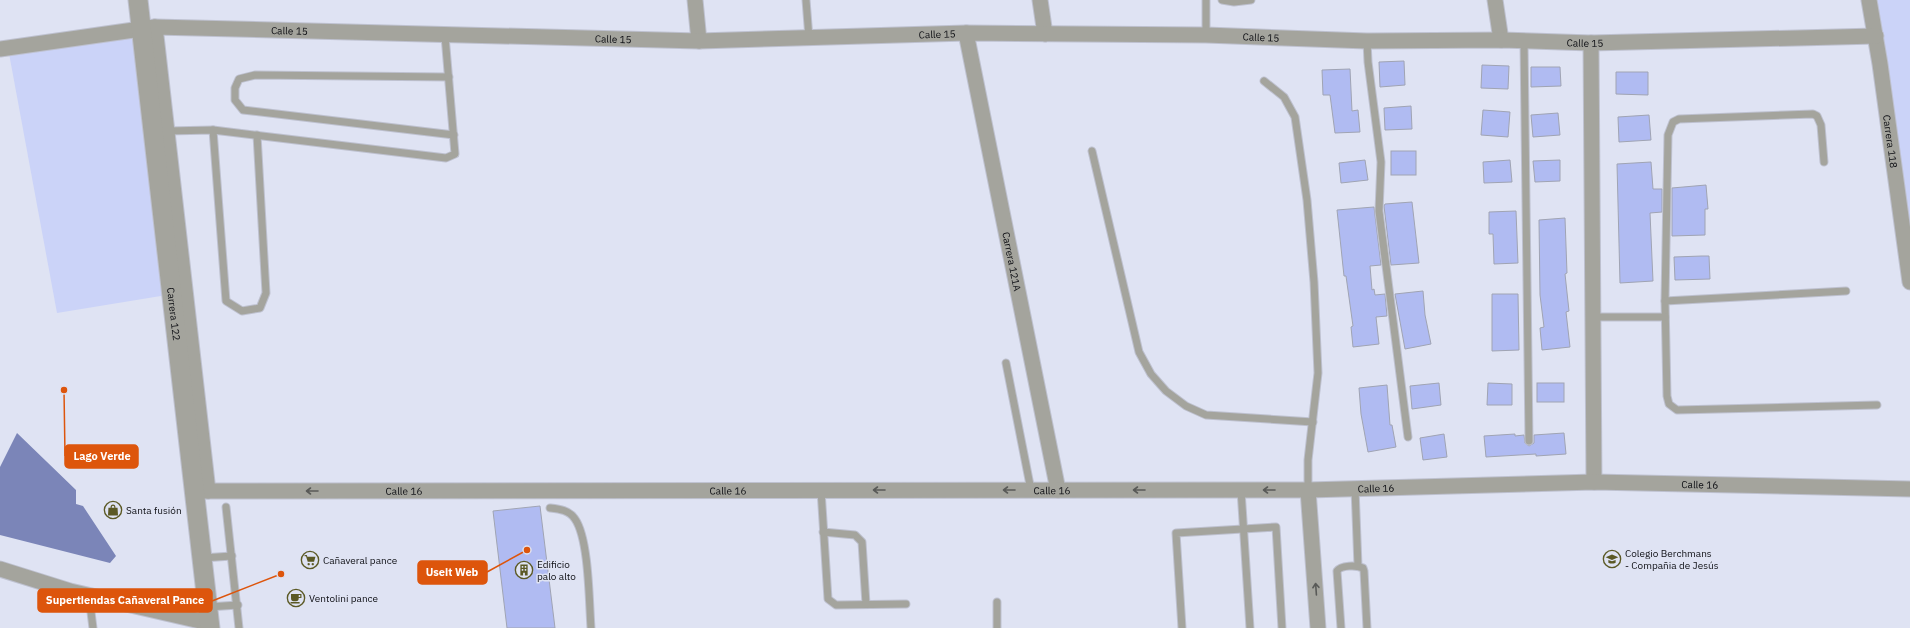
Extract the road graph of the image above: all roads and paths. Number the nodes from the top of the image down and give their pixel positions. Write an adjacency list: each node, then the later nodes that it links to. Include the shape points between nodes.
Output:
1 (138, 0): 10 (street, Carrera 122)
2 (695, 0): 18 (street)
3 (806, 0): 16 (lane)
4 (1040, 0): 12 (street)
5 (1206, 0): 13 (lane)
6 (1222, 0): 7 (lane)
7 (1251, 0)
8 (1495, 0): 17 (street)
9 (1869, 0): 15 (street, Carrera 118)
10 (148, 27): 14 (street, Calle 15); 22 (street, Calle 15); 26 (street, Carrera 122); 49 (street, Carrera 122)
11 (966, 33): 12 (street, Calle 15); 16 (street, Calle 15); 46 (street, Carrera 121A)
12 (1045, 34): 13 (street, Calle 15)
13 (1206, 35): 19 (street, Calle 15)
14 (445, 36): 18 (street, Calle 15); 23 (lane)
15 (1876, 36): 21 (street, Calle 15); 31 (street, Carrera 118)
16 (809, 38): 18 (street, Calle 15)
17 (1501, 40): 19 (street, Calle 15); 20 (street, Calle 15)
18 (699, 41)
19 (1367, 41): 39 (lane, via 1380,162 1379,211)
20 (1524, 42): 21 (street, Calle 15); 40 (lane)
21 (1591, 43): 35 (street)
22 (0, 49)
23 (450, 77): 28 (lane); 28 (lane, via 255,75 239,79 235,88 235,100 243,110)
24 (1264, 81): 38 (lane, via 1284,97 1294,117 1307,200 1318,373)
25 (213, 130): 26 (lane); 27 (lane); 27 (lane, via 226,301 242,311 260,308 266,293)
26 (167, 131): 49 (street, Carrera 122)
27 (258, 135): 28 (lane, via 446,158 455,154)
28 (454, 135)
29 (1092, 151): 38 (lane, via 1139,352 1151,374 1166,391 1186,406 1206,415)
30 (1824, 162): 33 (lane, via 1820,120 1813,114 1679,119 1673,122 1668,135)
31 (1910, 282)
32 (1846, 291): 33 (lane)
33 (1665, 301): 34 (lane)
34 (1665, 317): 35 (lane); 37 (lane, via 1667,396 1669,404 1677,410)
35 (1592, 318): 41 (street)
36 (1006, 363): 45 (lane)
37 (1877, 405)
38 (1313, 422): 48 (lane, via 1308,460)
39 (1408, 437)
40 (1529, 441)
41 (1594, 482): 42 (street, Calle 16); 43 (street, Calle 16)
42 (1355, 488): 48 (street, Calle 16); 56 (lane)
43 (1910, 489)
44 (821, 490): 45 (street, Calle 16, one-way to 44); 49 (street, Calle 16, one-way to 49); 53 (lane)
45 (1031, 490): 46 (street, Calle 16)
46 (1058, 490): 47 (street, Calle 16, one-way to 46)
47 (1241, 490): 48 (street, Calle 16, one-way to 47); 52 (lane)
48 (1308, 490): 71 (street, one-way to 48)
49 (201, 491): 55 (street, Carrera 122)
50 (226, 507): 54 (lane)
51 (550, 508): 66 (lane, via 567,512 575,519 581,533)
52 (1243, 529): 68 (lane, via 1176,533); 69 (lane); 70 (lane, via 1276,527)
53 (823, 532): 61 (lane, via 855,535 862,542); 61 (lane, via 828,599 836,605)
54 (232, 556): 55 (lane); 60 (lane)
55 (202, 558): 63 (street, Carrera 122)
56 (1358, 566): 72 (lane, via 1342,568 1337,572); 73 (lane, via 1364,571)
57 (0, 569): 58 (street)
58 (89, 596): 63 (street); 64 (lane)
59 (997, 602): 67 (lane)
60 (238, 604): 63 (lane); 65 (lane)
61 (866, 604): 62 (lane)
62 (906, 604)
63 (209, 619)
64 (93, 628)
65 (239, 628)
66 (591, 628)
67 (997, 628)
68 (1182, 628)
69 (1250, 628)
70 (1282, 628)
71 (1318, 628)
72 (1341, 628)
73 (1367, 628)

